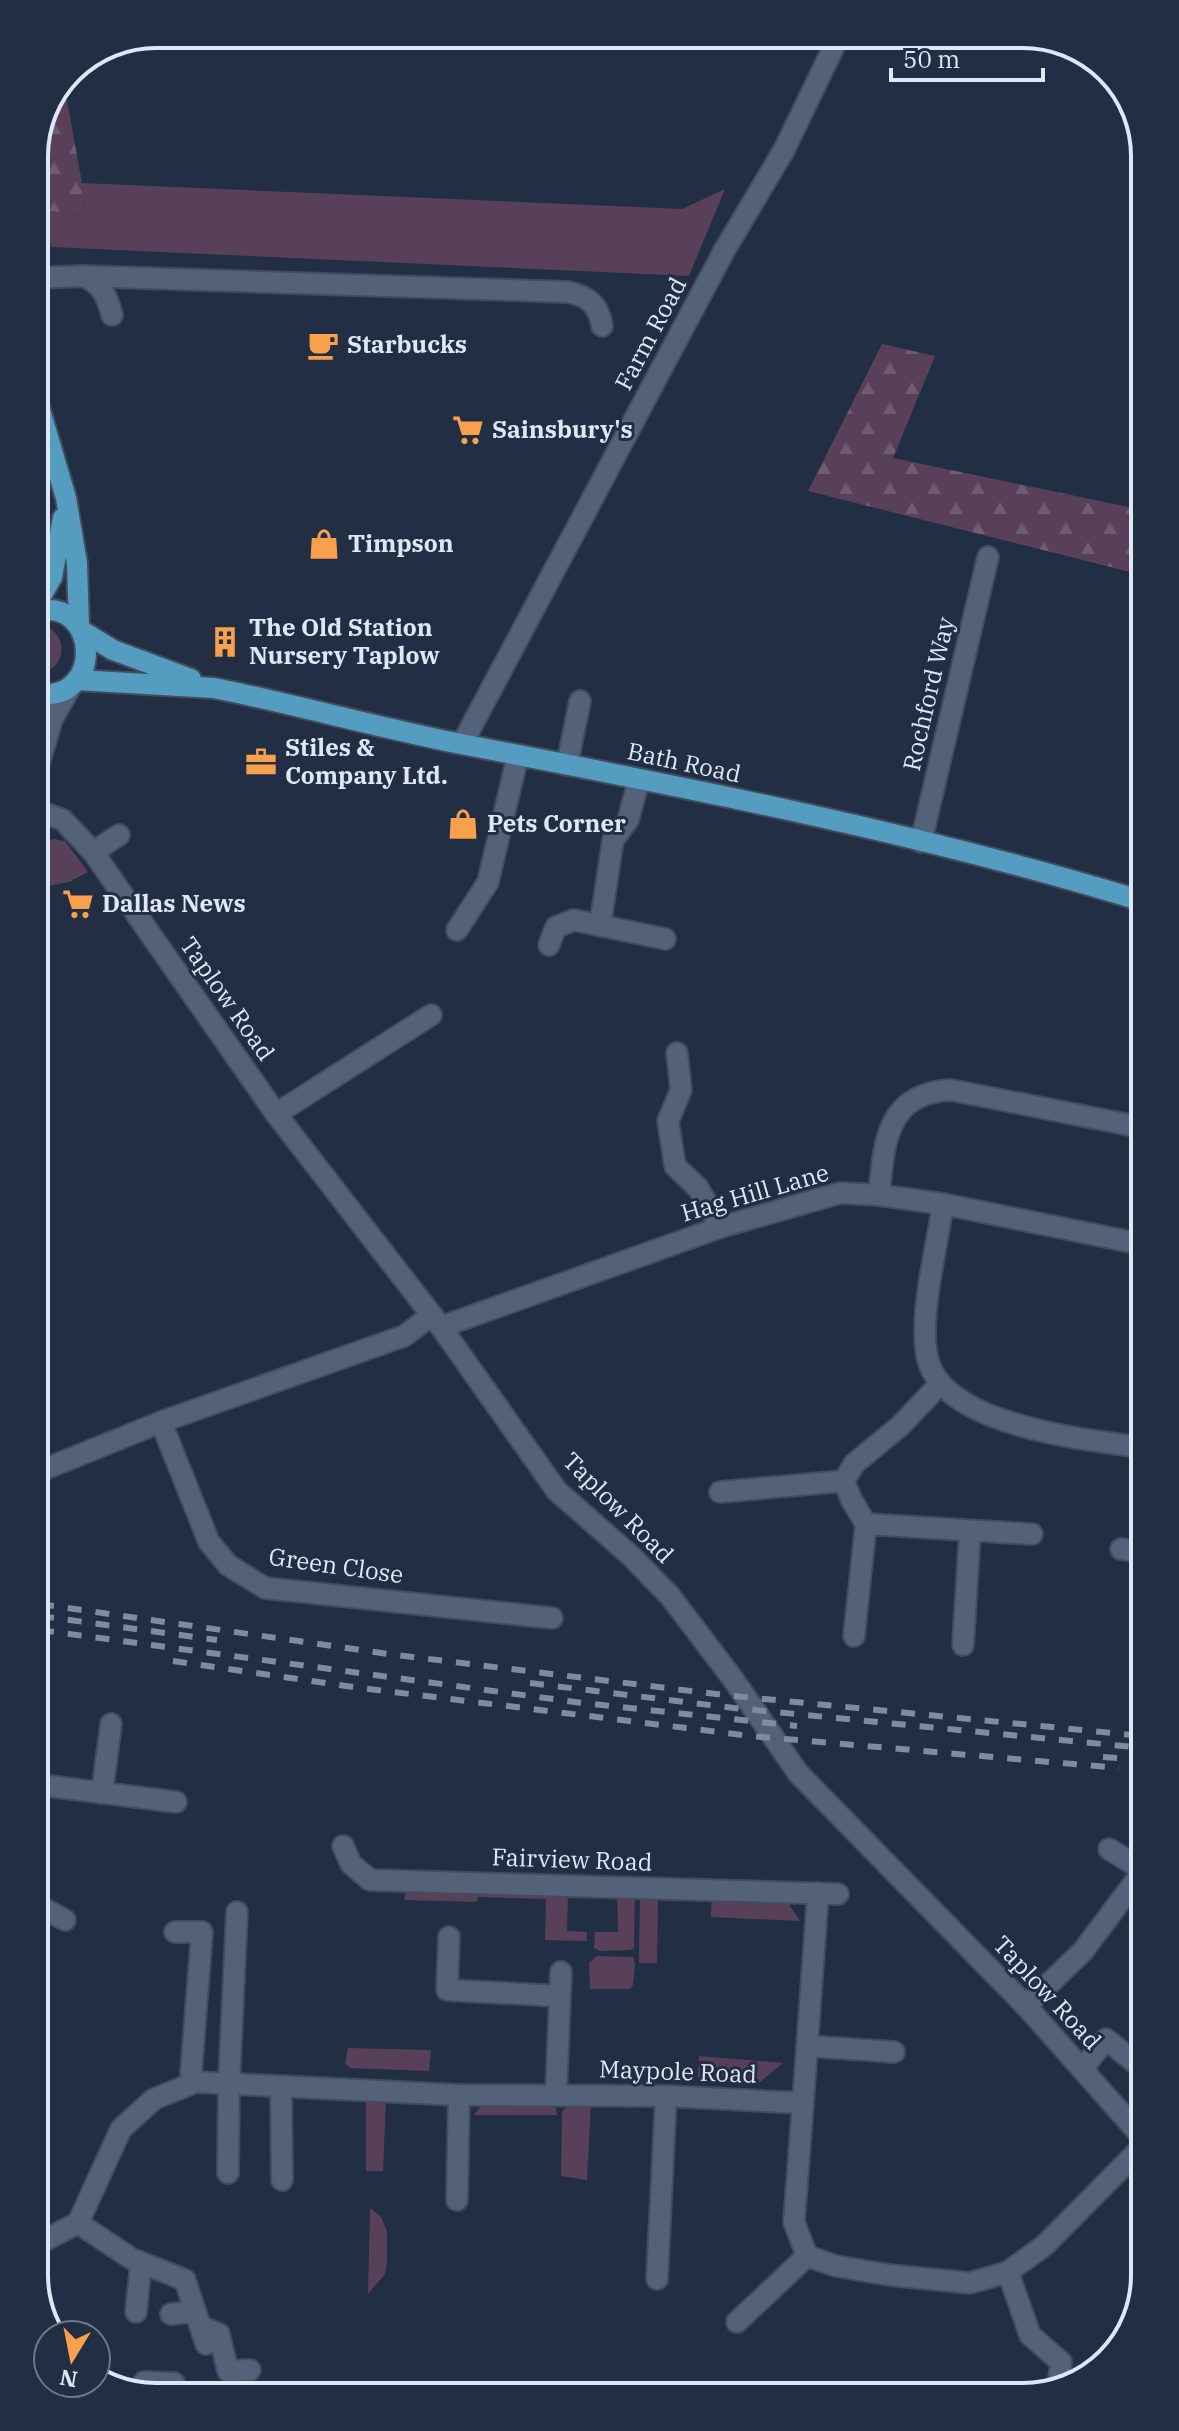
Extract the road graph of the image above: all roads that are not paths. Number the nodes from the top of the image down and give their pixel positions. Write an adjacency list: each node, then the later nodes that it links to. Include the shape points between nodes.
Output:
1 (833, 48): 17 (street, Farm Road, via 784,150 717,265)
2 (83, 276): 3 (street); 4 (street, via 101,287); 5 (street, via 568,292 589,299)
3 (48, 277)
4 (112, 315)
5 (602, 326)
6 (48, 437): 7 (main road)
7 (66, 498): 9 (main road); 11 (main road, via 77,563)
8 (988, 557): 23 (street, Rochford Way)
9 (48, 585)
10 (48, 610): 11 (main road, Bath Road, via 69,617)
11 (80, 629): 12 (main road, via 87,657); 13 (main road, Bath Road, via 113,650)
12 (74, 683): 13 (main road, Bath Road); 14 (main road, Bath Road); 16 (street)
13 (214, 688): 17 (main road, Bath Road)
14 (48, 694)
15 (580, 701): 19 (street)
16 (48, 733)
17 (462, 744): 18 (main road, Bath Road)
18 (518, 755): 19 (main road, Bath Road); 27 (street, via 488,882)
19 (567, 765): 20 (main road, Bath Road)
20 (639, 780): 23 (main road, Bath Road); 26 (street, via 628,820 613,840)
21 (48, 814): 24 (street, Taplow Road, via 63,820)
22 (119, 835): 24 (street)
23 (921, 842): 25 (main road, Bath Road)
24 (93, 852): 32 (street, Taplow Road)
25 (1131, 898)
26 (600, 926): 28 (street); 29 (street, via 574,920 556,927)
27 (457, 930)
28 (665, 939)
29 (549, 945)
30 (431, 1015): 32 (street)
31 (677, 1053): 36 (street, via 681,1090 668,1121 675,1166 698,1188)
32 (276, 1114): 38 (street, Taplow Road)
33 (1131, 1125): 34 (street, via 939,1090 915,1099 897,1114 884,1149)
34 (879, 1195): 35 (street, Hag Hill Lane); 36 (street, Hag Hill Lane, via 840,1193)
35 (943, 1204): 37 (street, Hag Hill Lane); 39 (street, via 925,1324 927,1358)
36 (721, 1227): 38 (street, Hag Hill Lane)
37 (1131, 1242)
38 (437, 1321): 40 (street, Hag Hill Lane); 68 (street, Taplow Road, via 557,1491 670,1596 798,1773)
39 (940, 1384): 41 (street, via 961,1403 994,1418); 43 (street, via 854,1464)
40 (161, 1422): 42 (street, Hag Hill Lane); 50 (street, Green Close, via 209,1542 228,1565 265,1588)
41 (1131, 1446)
42 (48, 1468)
43 (844, 1481): 44 (street); 45 (street)
44 (720, 1492)
45 (866, 1524): 46 (street); 51 (street)
46 (970, 1531): 47 (street); 52 (street)
47 (1032, 1534)
48 (1121, 1549): 49 (street)
49 (1131, 1550)
50 (552, 1618)
51 (854, 1636)
52 (963, 1645)
53 (111, 1724): 55 (street)
54 (48, 1786): 55 (street)
55 (102, 1793): 56 (street)
56 (176, 1802)
57 (343, 1846): 69 (street, Fairview Road, via 351,1864 370,1880 828,1894)
58 (1109, 1849): 59 (street)
59 (1131, 1863)
60 (1131, 1887): 68 (street, via 1083,1951)
61 (48, 1911): 63 (street)
62 (237, 1912): 74 (street)
63 (65, 1920)
64 (175, 1932): 73 (street, via 202,1932 191,2073)
65 (449, 1937): 67 (street, via 447,1990)
66 (561, 1972): 67 (street)
67 (559, 1996): 76 (street)
68 (1026, 2006): 72 (street, Taplow Road)
69 (807, 2046): 70 (street); 79 (street, Fairview Road)
70 (894, 2052)
71 (1131, 2059): 72 (street, via 1106,2039)
72 (1082, 2069): 80 (street, Taplow Road)
73 (196, 2082): 74 (street, Maypole Road); 85 (street, Maypole Road, via 154,2099 121,2129)
74 (229, 2082): 75 (street, Maypole Road); 82 (street)
75 (281, 2087): 77 (street, Maypole Road); 83 (street)
76 (556, 2094): 77 (street, Maypole Road); 78 (street, Maypole Road)
77 (459, 2095): 84 (street)
78 (666, 2096): 79 (street, Maypole Road); 90 (street)
79 (803, 2103): 87 (street, via 794,2222)
80 (1131, 2127)
81 (1131, 2156): 89 (street, via 1045,2245)
82 (228, 2173)
83 (282, 2180)
84 (457, 2200)
85 (78, 2223): 86 (street); 88 (street)
86 (48, 2238)
87 (807, 2256): 89 (street, via 889,2275 970,2283); 93 (street)
88 (141, 2263): 91 (street); 94 (street, via 185,2280)
89 (1008, 2272): 96 (street, via 1030,2335 1061,2362)
90 (657, 2279)
91 (136, 2312)
92 (171, 2314): 94 (street)
93 (737, 2322)
94 (200, 2327): 95 (street, via 219,2334 228,2371)
95 (250, 2370)
96 (1059, 2376)
97 (144, 2382): 98 (street)
98 (174, 2383)

